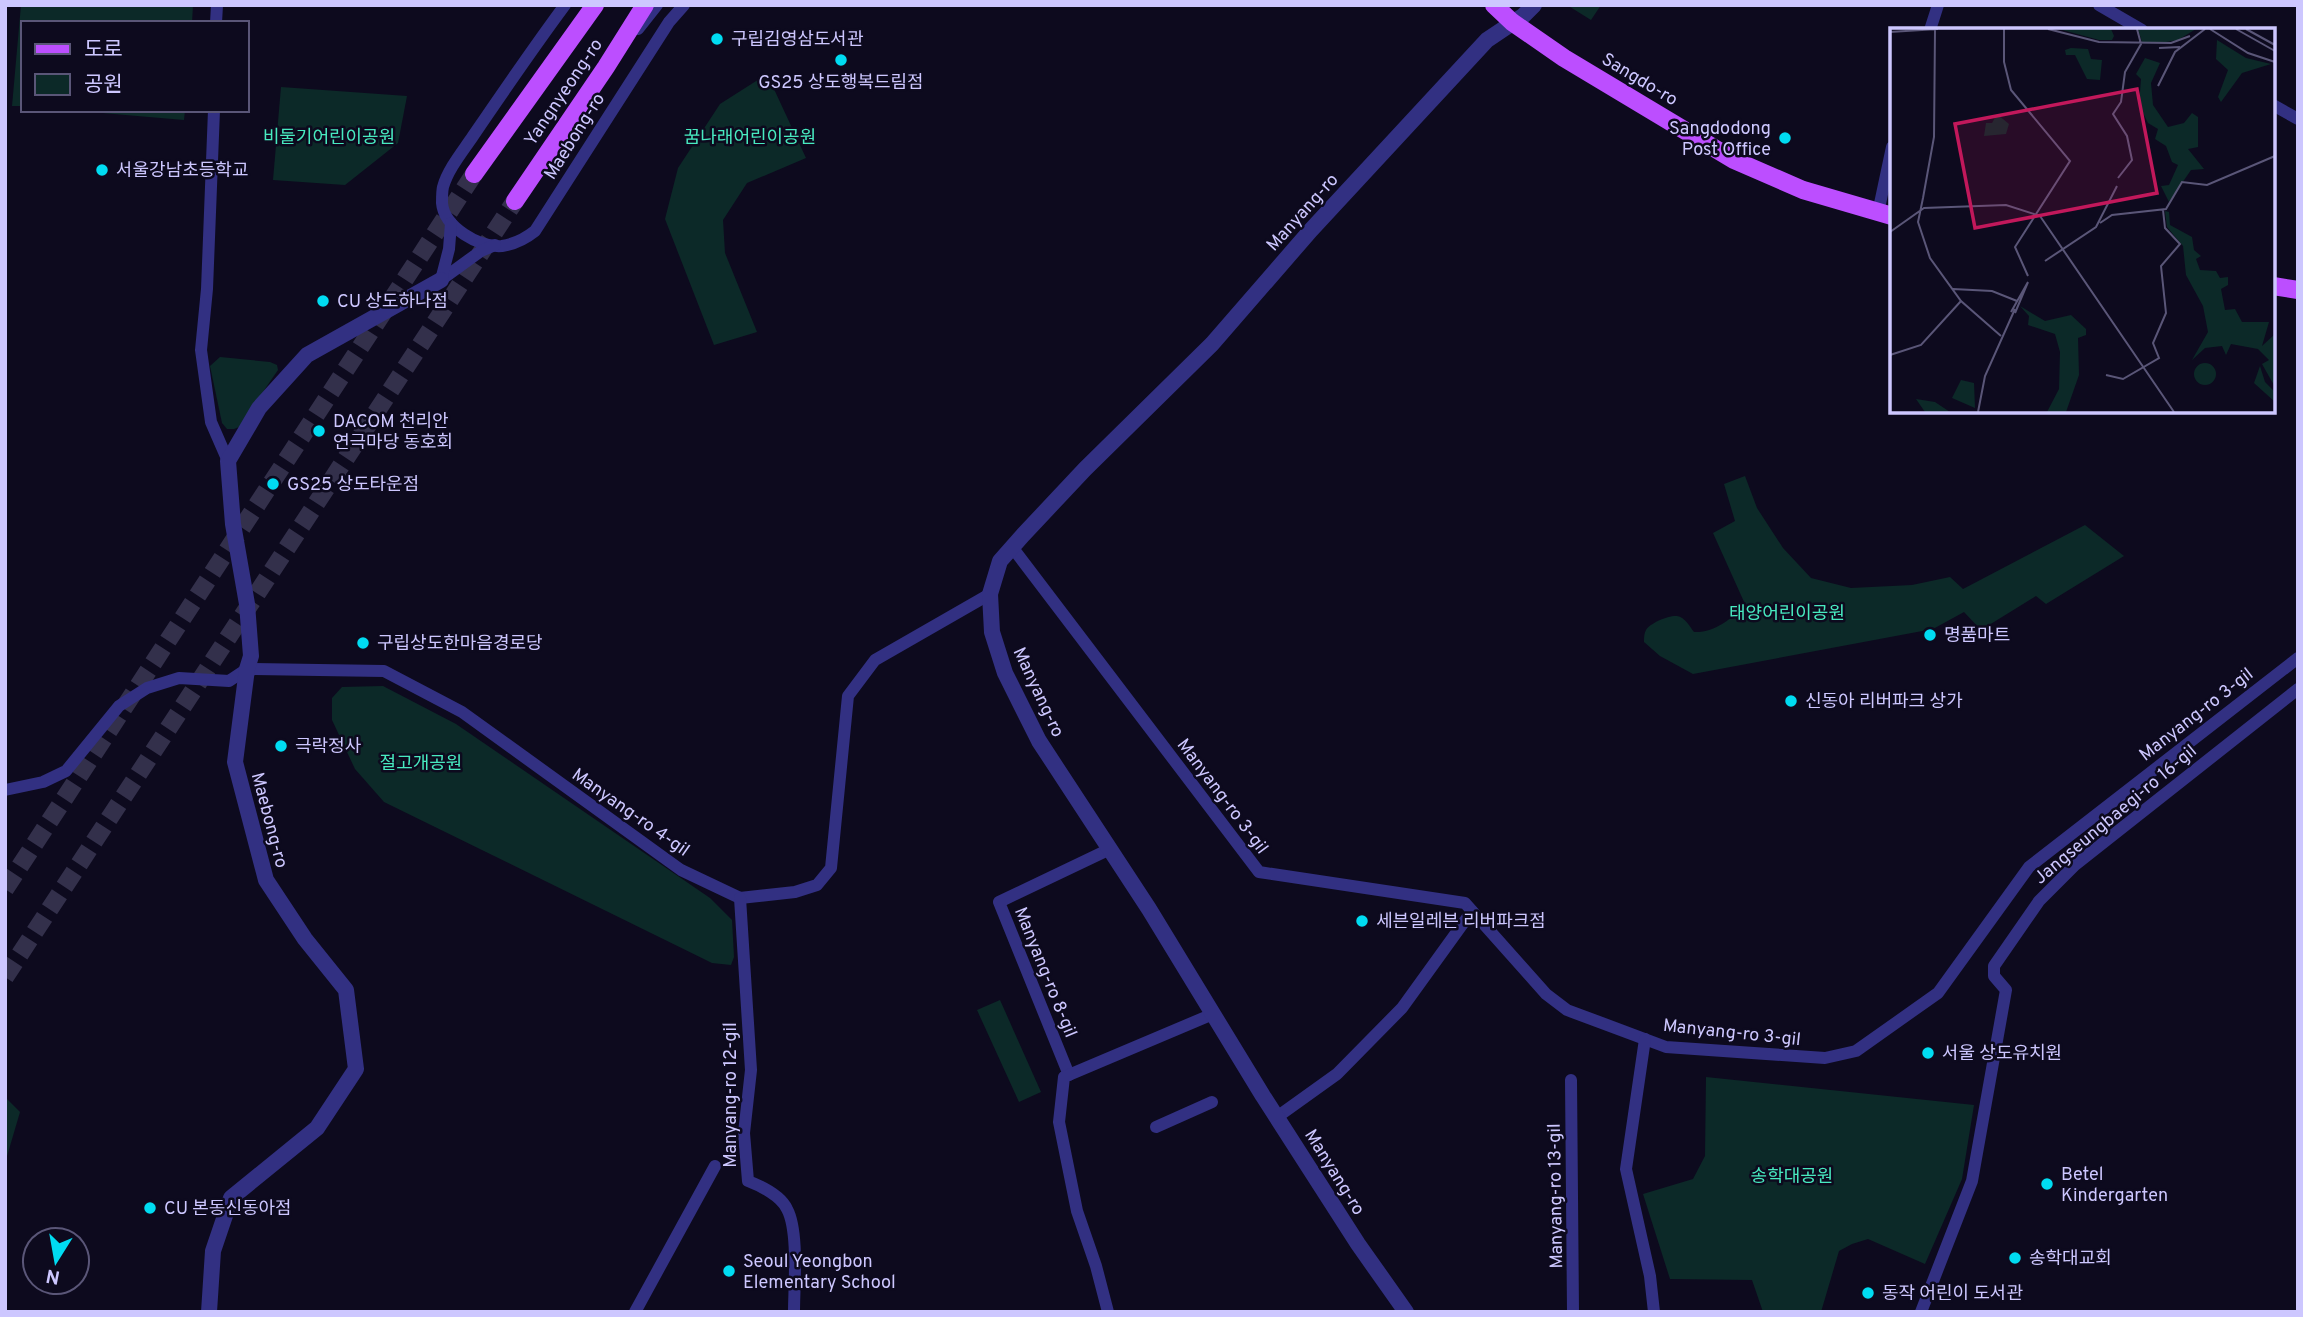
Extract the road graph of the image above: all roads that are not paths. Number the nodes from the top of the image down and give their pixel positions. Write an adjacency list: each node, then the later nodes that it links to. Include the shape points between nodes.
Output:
1 (565, 5): 21 (street, via 523,61 443,186 445,216)
2 (594, 5): 18 (main road, Yangnyeong-ro)
3 (645, 5): 13 (main road, Yangnyeong-ro)
4 (657, 5): 13 (street)
5 (684, 5): 22 (street, Maebong-ro, via 535,231 522,241)
6 (1494, 5): 10 (main road, Sangdo-ro)
7 (1534, 5): 10 (street, Manyang-ro)
8 (1938, 5): 11 (street)
9 (2099, 5): 12 (street)
10 (1512, 22): 20 (main road, Sangdo-ro, via 1734,160 1803,190); 27 (street, Manyang-ro, via 1488,40 1212,344)
11 (1931, 28)
12 (2139, 28)
13 (606, 67): 19 (main road, Yangnyeong-ro)
14 (2275, 105): 16 (street)
15 (214, 112): 26 (street, via 201,350 211,422)
16 (2298, 118)
17 (1890, 152): 20 (street)
18 (474, 174)
19 (515, 201)
20 (1885, 214)
21 (451, 223): 22 (street, via 485,244); 23 (street)
22 (495, 245): 23 (street, Maebong-ro)
23 (441, 280): 26 (street, via 307,355 259,408)
24 (2275, 286): 25 (main road)
25 (2298, 290)
26 (228, 461): 30 (street, Maebong-ro, via 247,604 251,656)
27 (1012, 548): 28 (street, Manyang-ro, via 1000,561); 35 (street, Manyang-ro 3-gil, via 1259,872 1465,903)
28 (990, 594): 33 (street, Manyang-ro, via 992,632 1005,673 1039,741); 34 (street, via 875,660 848,696 831,868 817,884 795,892)
29 (2298, 658): 37 (street, Manyang-ro 3-gil, via 2029,867 1938,993 1856,1051 1825,1058 1666,1046)
30 (247, 669): 32 (street, via 229,681 179,678 147,688 119,706 66,771 43,782); 34 (street, Manyang-ro 4-gil, via 384,671 462,712 681,870); 44 (street, Maebong-ro, via 235,762 266,880 346,990 356,1069 317,1128 231,1198 213,1251)
31 (2298, 689): 51 (street, Jangseungbaegi-ro 16-gil, via 2075,865 2039,901 1994,966 1994,976 2006,990 1972,1181)
32 (5, 790)
33 (1110, 849): 36 (street, Manyang-ro); 38 (street, Manyang-ro 8-gil, via 999,902)
34 (740, 898): 46 (street, Manyang-ro 12-gil, via 751,1070 744,1133 748,1181 787,1206 793,1225)
35 (1472, 912): 37 (street, Manyang-ro 3-gil, via 1546,994 1567,1010); 41 (street, via 1402,1008 1337,1074)
36 (1213, 1014): 38 (street); 41 (street, Manyang-ro)
37 (1645, 1039): 50 (street, via 1626,1169)
38 (1069, 1075): 47 (street, via 1059,1122 1077,1211)
39 (1571, 1080): 49 (street, Manyang-ro 13-gil)
40 (1212, 1102): 42 (street)
41 (1277, 1116): 48 (street, Manyang-ro)
42 (1156, 1127)
43 (715, 1166): 45 (street)
44 (209, 1312)
45 (635, 1312)
46 (794, 1312)
47 (1108, 1312)
48 (1406, 1312)
49 (1573, 1312)
50 (1654, 1312)
51 (1921, 1312)

